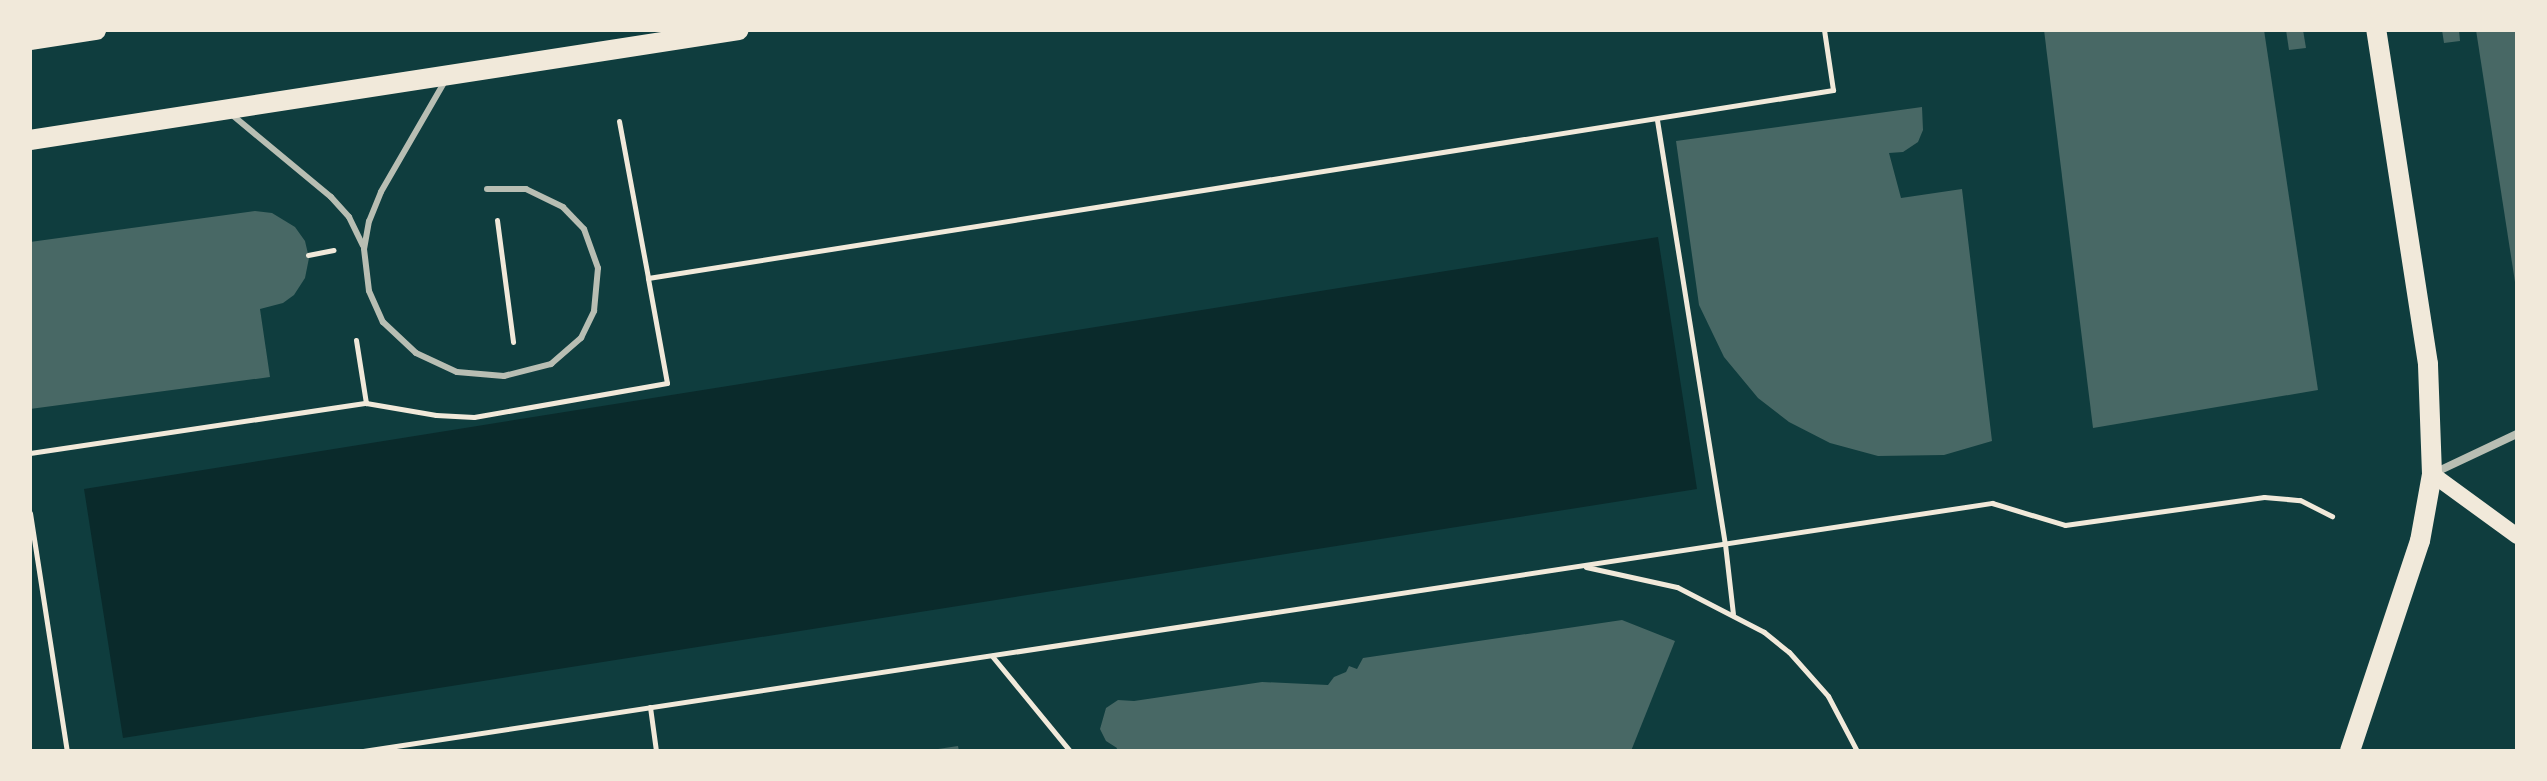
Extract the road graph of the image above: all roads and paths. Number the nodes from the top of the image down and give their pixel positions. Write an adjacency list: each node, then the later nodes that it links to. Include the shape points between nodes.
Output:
1 (96, 30): 5 (main road)
2 (739, 30): 6 (main road)
3 (1824, 30): 8 (path, via 1833,90)
4 (2376, 30): 22 (main road, via 2428,364)
5 (30, 40)
6 (449, 75): 7 (main road); 14 (lane, via 381,192)
7 (226, 109): 10 (main road); 14 (lane, via 331,197 349,217)
8 (1657, 120): 16 (path); 26 (path)
9 (619, 121): 16 (path)
10 (30, 140)
11 (487, 189): 14 (lane, via 526,189 552,200 574,217 595,254 599,283 589,325 551,364 483,376 445,368 416,353 377,312)
12 (510, 220): 17 (path, via 494,220)
13 (338, 242): 15 (path, via 342,249)
14 (364, 249)
15 (308, 255)
16 (648, 278): 19 (path, via 667,383 474,417)
17 (507, 300)
18 (355, 329): 19 (path)
19 (366, 403): 21 (path)
20 (2517, 434): 22 (street)
21 (30, 453)
22 (2432, 474): 25 (main road); 36 (main road, via 2420,541)
23 (30, 513): 31 (path)
24 (2332, 516): 26 (path, via 2300,500 2264,497 2065,525 1992,503)
25 (2517, 536)
26 (1725, 544): 27 (path); 28 (path)
27 (1577, 566): 28 (path, via 1677,587); 29 (path)
28 (1733, 614): 35 (path, via 1764,632 1810,674)
29 (992, 655): 30 (path); 34 (path)
30 (650, 707): 32 (path); 33 (path)
31 (67, 751)
32 (363, 751)
33 (656, 751)
34 (1070, 751)
35 (1857, 751)
36 (2350, 751)

